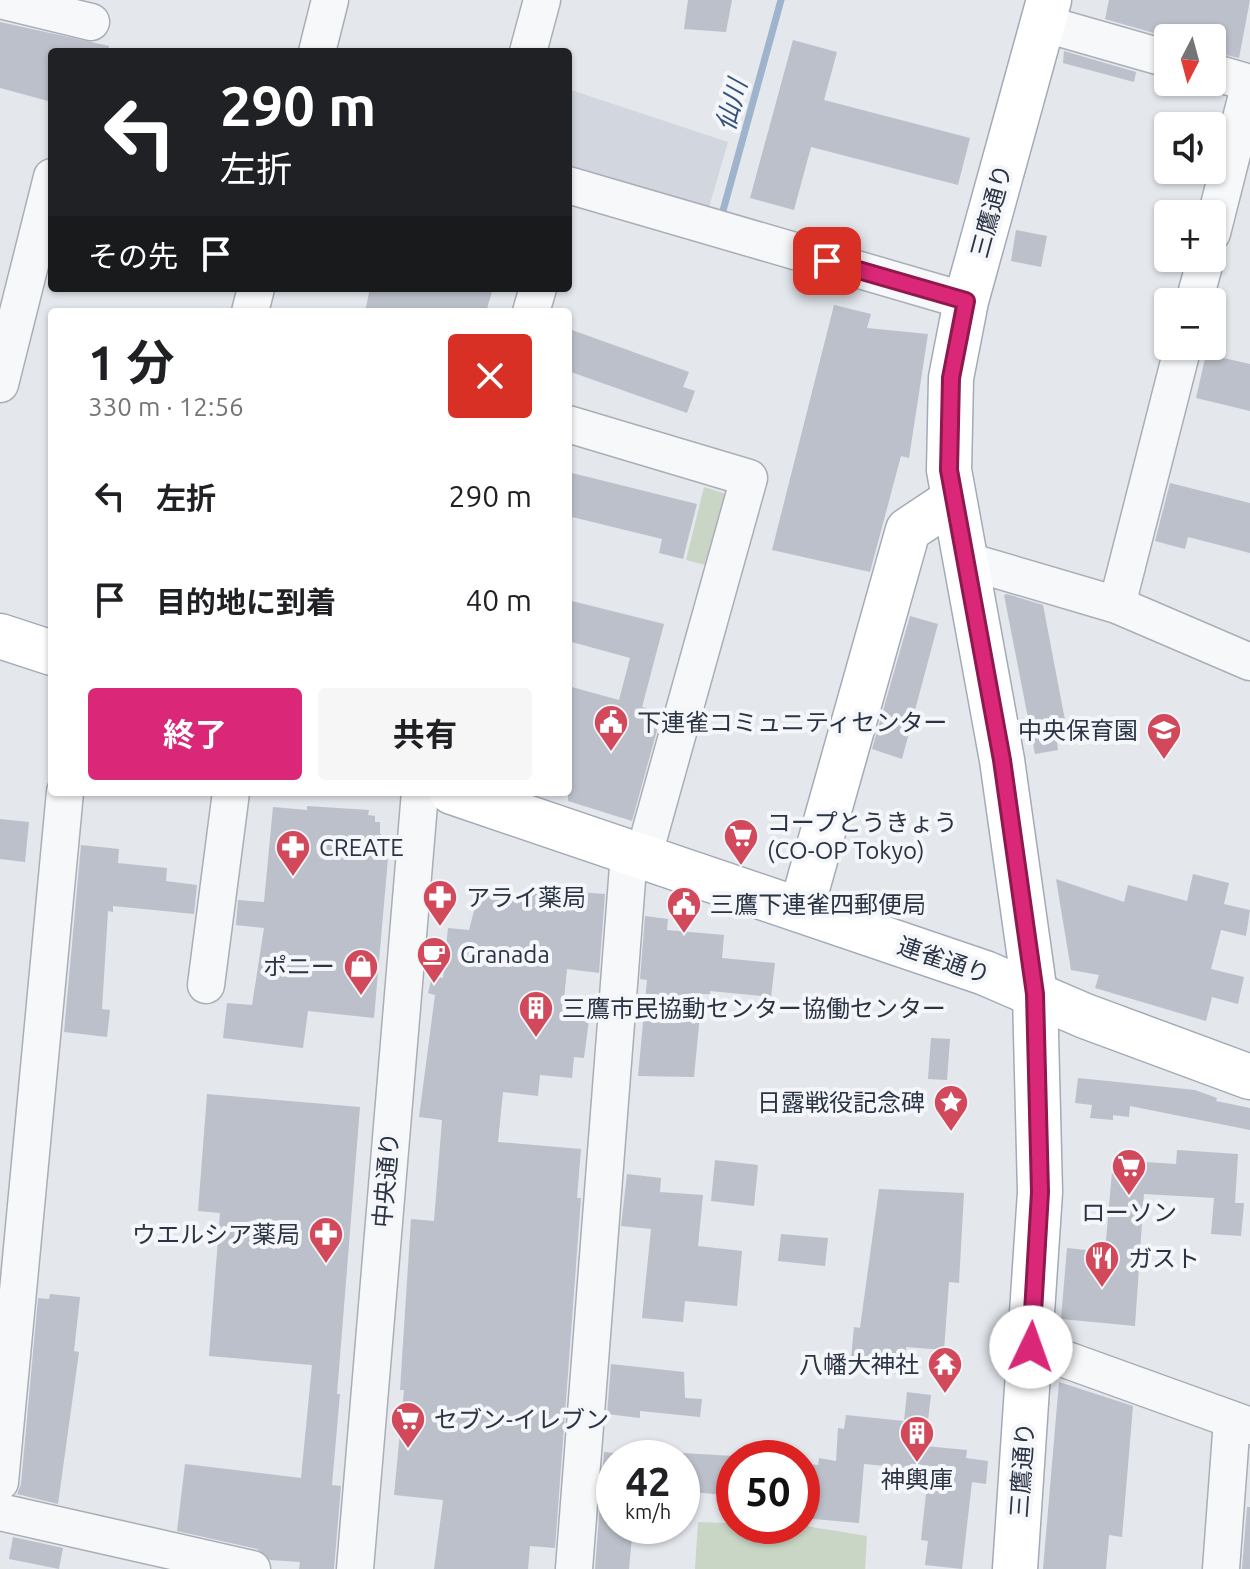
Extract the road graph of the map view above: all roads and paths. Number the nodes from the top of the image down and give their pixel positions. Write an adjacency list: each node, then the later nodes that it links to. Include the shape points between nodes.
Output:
1 (0, 0): 5 (street)
2 (330, 0): 6 (street)
3 (542, 0): 7 (street)
4 (1046, 12): 8 (street); 13 (main road, 三鷹通り)
5 (90, 25)
6 (318, 48)
7 (529, 48)
8 (1154, 54)
9 (1226, 76): 12 (street, via 1250,83)
10 (572, 186): 13 (street)
11 (48, 193): 15 (street)
12 (1220, 200)
13 (966, 301): 17 (main road, 三鷹通り, via 951,378)
14 (1179, 360): 19 (street)
15 (0, 384)
16 (572, 425): 27 (street, via 749,478)
17 (953, 500): 18 (main road, 三鷹通り); 28 (main road, via 908,530)
18 (964, 560): 19 (street); 30 (main road, 三鷹通り, via 1002,760)
19 (1117, 605): 22 (street)
20 (0, 636): 21 (main road)
21 (48, 652)
22 (1250, 662)
23 (65, 796): 34 (street)
24 (230, 796): 29 (street)
25 (420, 796): 38 (street, 中央通り)
26 (464, 796): 27 (main road, 連雀通り)
27 (636, 856): 28 (main road, 連雀通り); 39 (street)
28 (801, 910): 30 (main road, 連雀通り)
29 (206, 985)
30 (1035, 994): 31 (main road, 連雀通り); 32 (main road, 三鷹通り, via 1040,1192)
31 (1250, 1077)
32 (1031, 1347): 33 (street); 40 (main road, 三鷹通り)
33 (1241, 1423): 41 (street)
34 (0, 1482)
35 (0, 1512): 36 (street)
36 (164, 1560): 37 (street)
37 (252, 1569)
38 (355, 1569)
39 (574, 1569)
40 (1015, 1569)
41 (1221, 1569)

